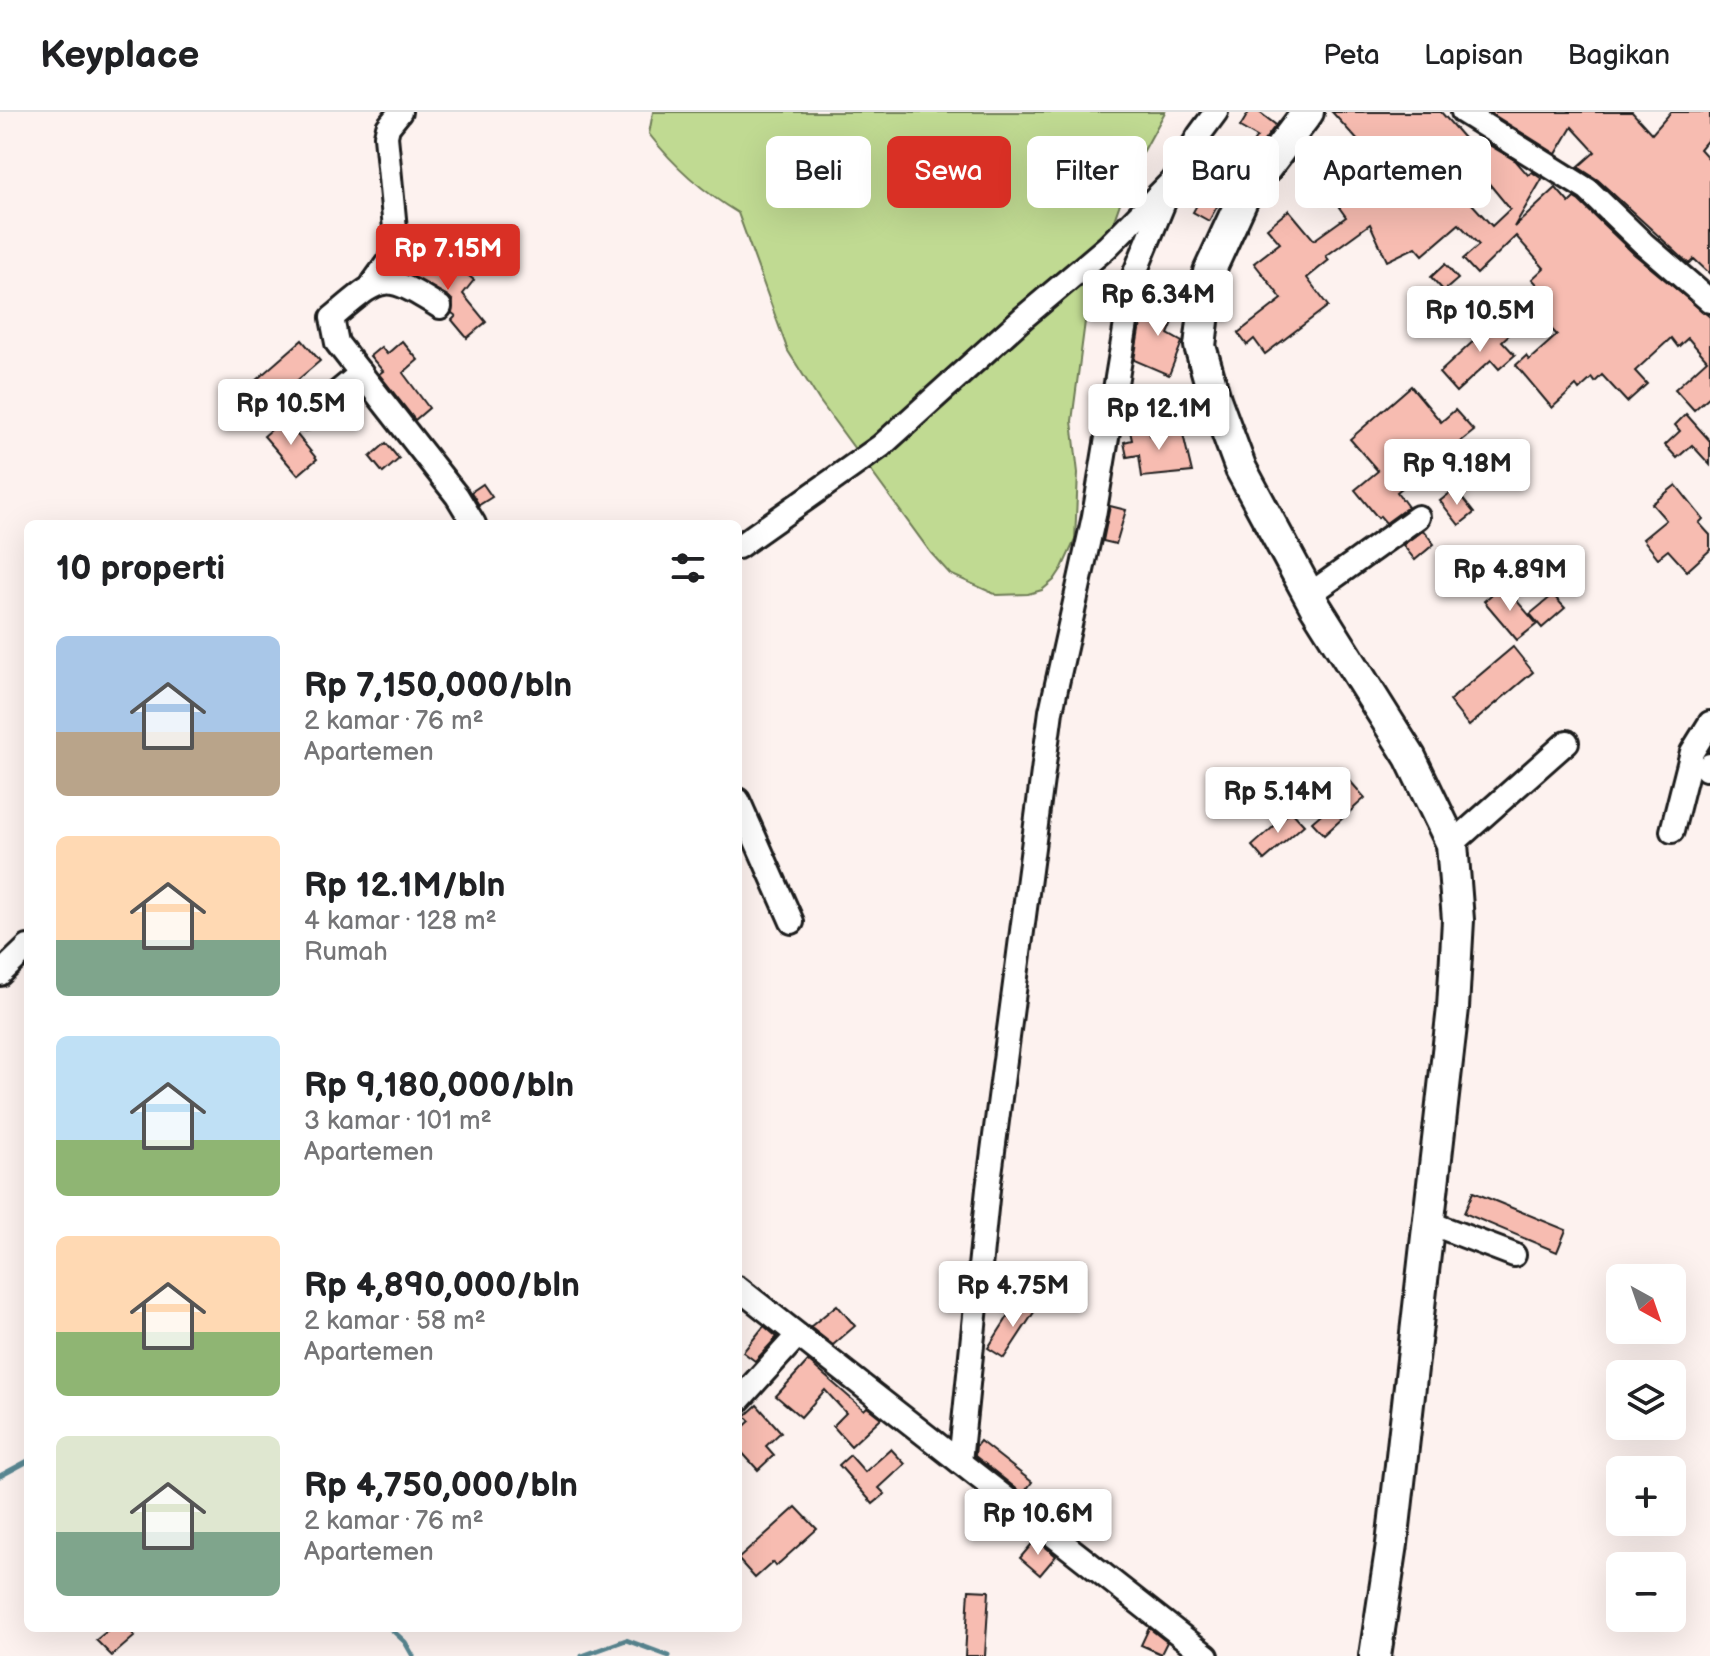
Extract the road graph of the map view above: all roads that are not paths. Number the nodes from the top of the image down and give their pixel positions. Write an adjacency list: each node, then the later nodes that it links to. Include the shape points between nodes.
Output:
1 (400, 112): 8 (street, via 386,136 396,239 391,258)
2 (1216, 112): 5 (street)
3 (1308, 112): 16 (highway, via 1243,198 1214,260 1200,346 1241,469)
4 (1463, 112): 9 (street, via 1588,190)
5 (1198, 136)
6 (1163, 190): 15 (street, via 1107,247 881,446)
7 (1163, 204): 30 (street, via 1134,275 1094,516 1051,711 988,1189)
8 (373, 283): 10 (street, via 393,281); 11 (street, via 332,318 337,343)
9 (1710, 301)
10 (440, 307)
11 (361, 373): 12 (street); 14 (street)
12 (306, 418)
13 (1418, 517): 16 (street)
14 (472, 520)
15 (742, 544)
16 (1309, 595): 21 (highway, via 1410,757)
17 (1710, 723): 20 (street, via 1692,752)
18 (1567, 742): 21 (street)
19 (742, 809): 22 (street)
20 (1672, 831)
21 (1452, 844): 25 (highway, via 1458,920 1453,1008)
22 (792, 922)
23 (24, 951): 24 (street)
24 (0, 974)
25 (1430, 1223): 26 (street); 32 (highway)
26 (1514, 1255)
27 (742, 1291): 28 (street)
28 (797, 1336): 29 (street); 30 (street)
29 (742, 1397)
30 (960, 1462): 31 (street)
31 (1207, 1656)
32 (1375, 1656)

